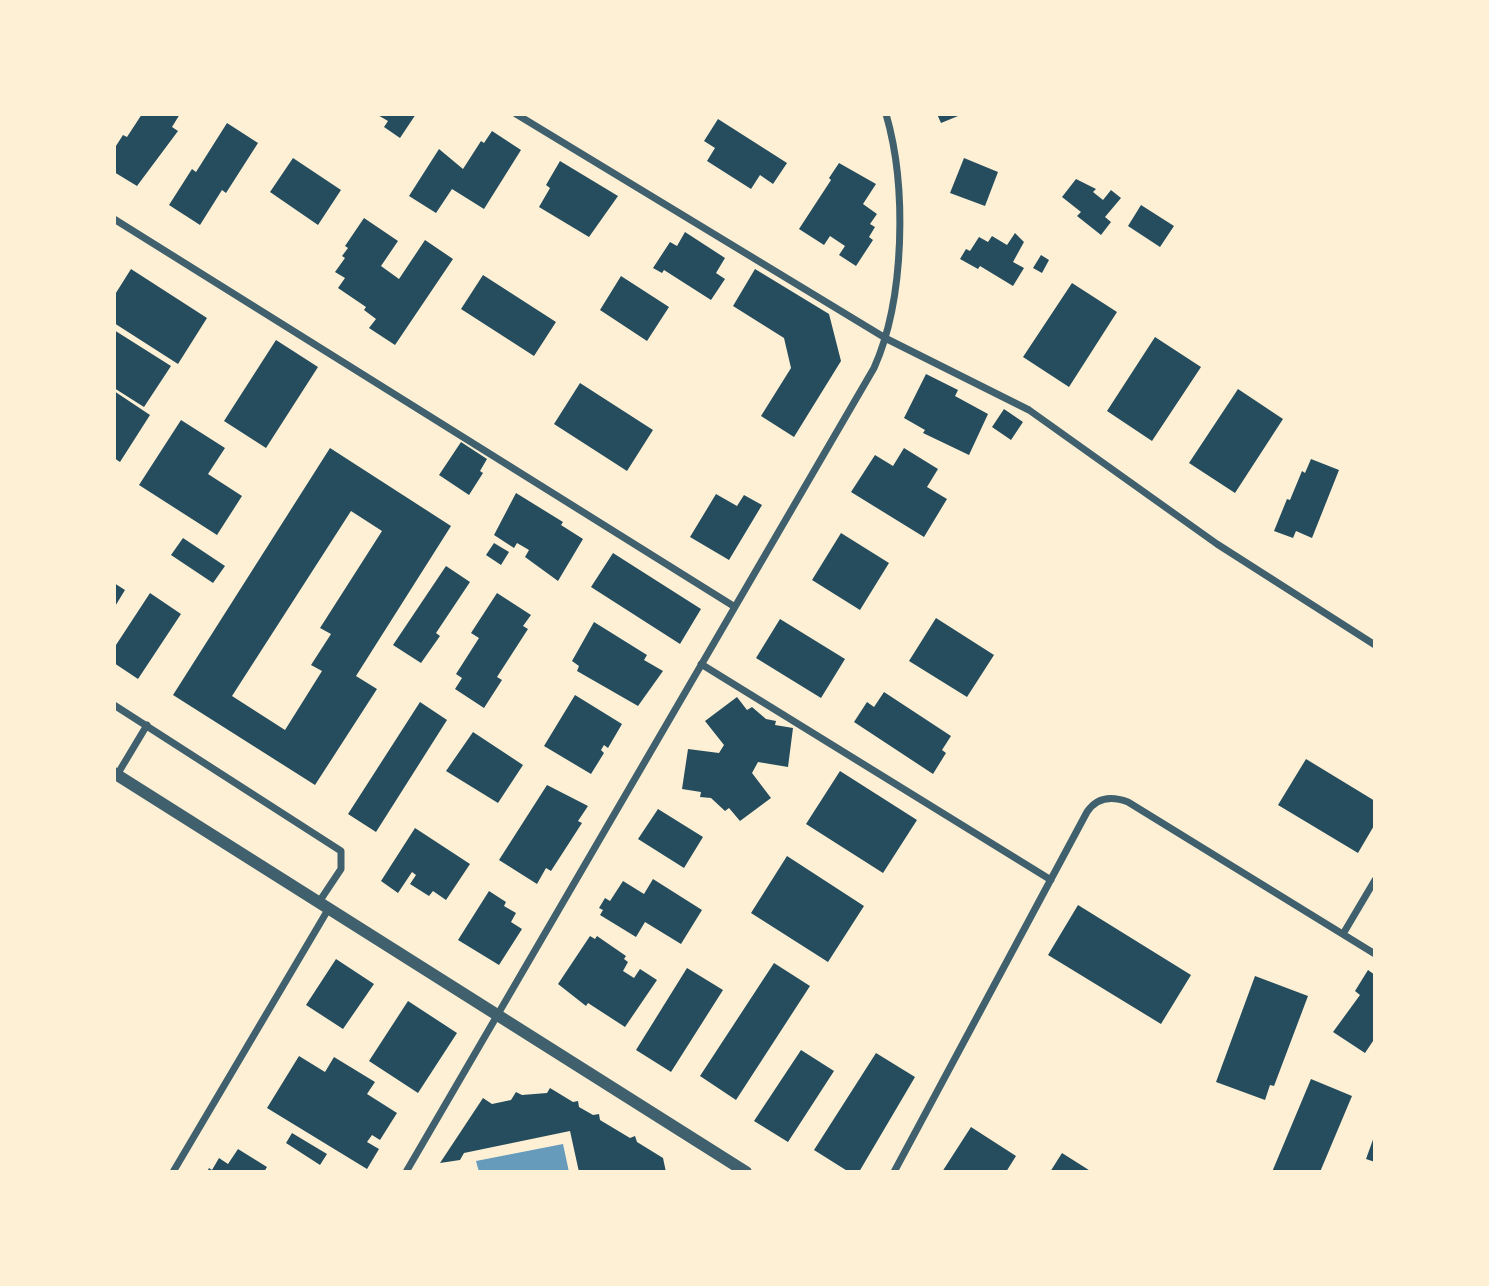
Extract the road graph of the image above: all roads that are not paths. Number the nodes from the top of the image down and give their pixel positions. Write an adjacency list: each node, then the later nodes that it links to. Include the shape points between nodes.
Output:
1 (516, 114): 4 (street)
2 (886, 114): 4 (street, via 893,142 898,219)
3 (114, 219): 5 (street)
4 (887, 339): 5 (street, via 853,408); 6 (street, via 1029,410 1217,544)
5 (735, 607): 7 (street)
6 (1375, 645)
7 (701, 664): 11 (street); 16 (street)
8 (114, 705): 9 (street)
9 (147, 726): 10 (street); 13 (street, via 341,851 341,869)
10 (116, 774): 13 (street)
11 (1051, 880): 14 (street, via 1091,806 1115,798); 20 (street)
12 (1375, 880): 14 (street)
13 (324, 905): 16 (street); 17 (street)
14 (1343, 934): 15 (street)
15 (1375, 954)
16 (497, 1014): 18 (street); 19 (street)
17 (173, 1172)
18 (406, 1172)
19 (746, 1172)
20 (894, 1172)

